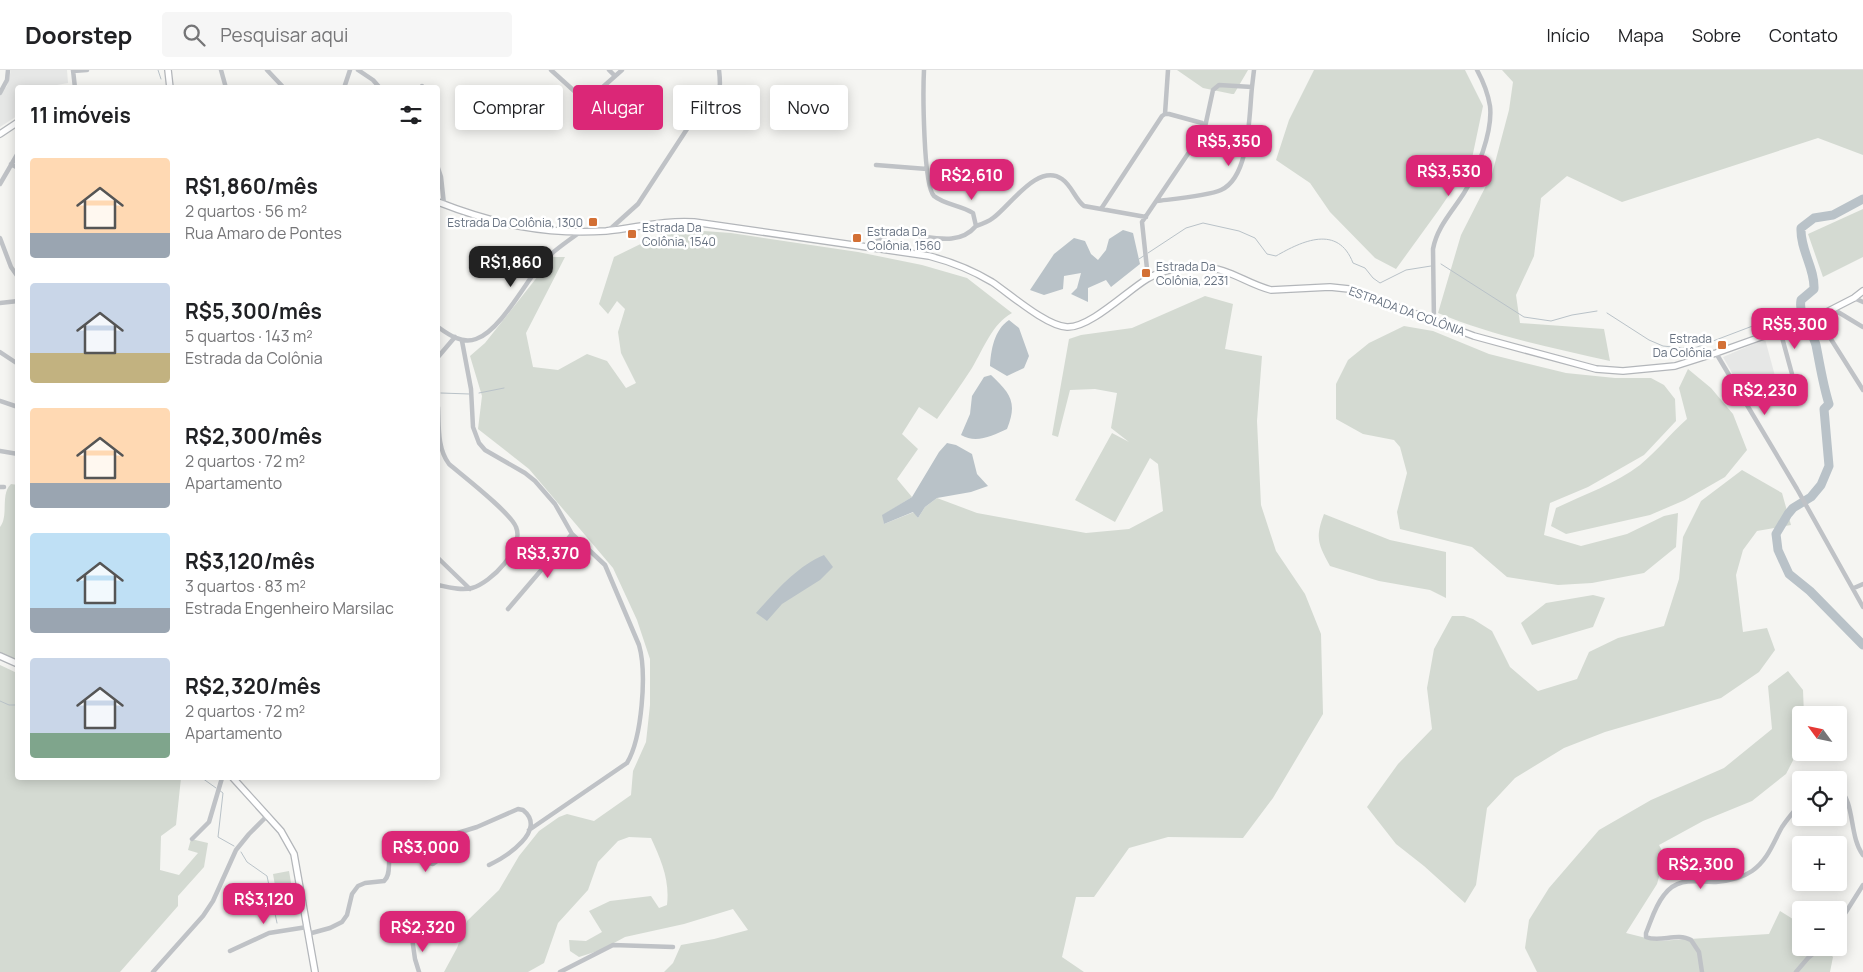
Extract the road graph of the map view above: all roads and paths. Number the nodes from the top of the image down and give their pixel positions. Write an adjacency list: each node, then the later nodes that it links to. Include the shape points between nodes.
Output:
1 (8, 70): 25 (street)
2 (87, 70): 16 (street)
3 (168, 70): 19 (main road)
4 (221, 70): 20 (street)
5 (267, 70): 21 (street)
6 (350, 70): 22 (street)
7 (358, 70): 23 (street)
8 (551, 70): 17 (street, via 587,101)
9 (609, 70): 17 (street)
10 (622, 70): 17 (street)
11 (718, 70): 42 (street, via 720,90 714,106 687,129 638,204)
12 (923, 70): 34 (street)
13 (1168, 70): 26 (street)
14 (1254, 70): 24 (street)
15 (1477, 70): 55 (street, via 1490,106 1490,120 1471,180 1435,239)
16 (73, 71): 18 (street)
17 (615, 76)
18 (75, 85)
19 (170, 85)
20 (225, 85)
21 (281, 85)
22 (345, 85)
23 (377, 85)
24 (1252, 87): 28 (street, via 1219,85 1213,90); 37 (street, via 1245,152 1235,178 1222,190)
25 (0, 93)
26 (1165, 114): 28 (street, via 1202,123); 39 (street)
27 (15, 124): 29 (main road)
28 (1205, 127): 37 (street)
29 (0, 134)
30 (15, 158): 31 (street)
31 (11, 164): 33 (street); 36 (street)
32 (876, 165): 34 (street)
33 (15, 166)
34 (927, 169): 41 (street, via 932,194 972,213)
35 (440, 174): 38 (street)
36 (0, 184)
37 (1157, 201): 40 (street)
38 (441, 203): 43 (main road, ESTRADA DA COLÔNIA, via 517,227)
39 (1101, 210): 40 (street); 41 (street, via 1084,206 1062,179 1050,175 1032,182 995,217)
40 (1146, 217): 47 (street, via 1142,229)
41 (976, 226): 45 (street, via 960,238 948,240 892,235 880,238)
42 (608, 231): 43 (main road, ESTRADA DA COLÔNIA); 45 (main road, ESTRADA DA COLÔNIA, via 674,221 694,222)
43 (580, 232): 60 (street, via 549,255 496,325 476,339)
44 (0, 238): 46 (street)
45 (870, 247): 47 (main road, ESTRADA DA COLÔNIA, via 950,261 992,282 1046,320 1066,327 1096,316)
46 (15, 273)
47 (1148, 278): 55 (main road, ESTRADA DA COLÔNIA, via 1180,268 1223,269 1271,290 1349,289)
48 (1863, 291): 49 (main road, ESTRADA DA COLÔNIA)
49 (1854, 298): 51 (street); 53 (main road, ESTRADA DA COLÔNIA)
50 (15, 301): 52 (street)
51 (1863, 302)
52 (0, 303)
53 (1833, 310): 54 (main road, ESTRADA DA COLÔNIA); 56 (street)
54 (1817, 317): 58 (main road, ESTRADA DA COLÔNIA); 66 (street)
55 (1434, 322): 62 (main road, ESTRADA DA COLÔNIA, via 1596,369 1623,371 1675,366)
56 (1863, 326)
57 (440, 328): 59 (street)
58 (1780, 330): 62 (main road, ESTRADA DA COLÔNIA); 65 (street)
59 (455, 337): 60 (street); 63 (street)
60 (462, 341): 72 (street, via 471,389 473,427 479,443 535,481 555,504)
61 (0, 352): 64 (street)
62 (1716, 353): 76 (street)
63 (440, 355)
64 (15, 362)
65 (1792, 374)
66 (1863, 390)
67 (0, 401): 68 (street)
68 (15, 406)
69 (440, 435): 77 (street, via 441,449 449,464 516,526 517,543 513,552 487,580)
70 (0, 451): 71 (street)
71 (15, 454)
72 (572, 534): 79 (street); 87 (street, via 609,571 639,645 644,669 639,726 627,763)
73 (440, 560): 77 (street)
74 (1863, 584): 76 (street)
75 (440, 585): 77 (street)
76 (1854, 588): 78 (street)
77 (470, 589)
78 (1863, 607)
79 (508, 609)
80 (0, 656): 81 (main road)
81 (15, 663)
82 (221, 780): 88 (street, via 209,822)
83 (235, 780): 86 (main road)
84 (1847, 806): 89 (street, via 1856,844)
85 (1792, 814): 103 (street, via 1770,852 1752,871 1724,881 1682,882 1667,891 1660,900 1646,937 1691,940 1699,952)
86 (268, 816): 93 (main road, via 294,854); 99 (street, via 236,850 203,916)
87 (529, 830): 90 (street, via 514,849); 94 (street, via 527,813 518,809 448,836 433,864 407,850 396,852 388,861 388,875 384,881 360,885 354,891 342,922)
88 (192, 839)
89 (1863, 855)
90 (489, 865)
91 (1863, 885): 92 (street)
92 (1847, 911)
93 (307, 927): 94 (main road); 97 (street, via 269,933)
94 (308, 934): 100 (main road)
95 (412, 938): 101 (street)
96 (673, 947): 102 (street, via 613,945)
97 (230, 951)
98 (1810, 956): 104 (street)
99 (153, 972)
100 (315, 972)
101 (419, 972)
102 (560, 972)
103 (1702, 972)
104 (1796, 972)

